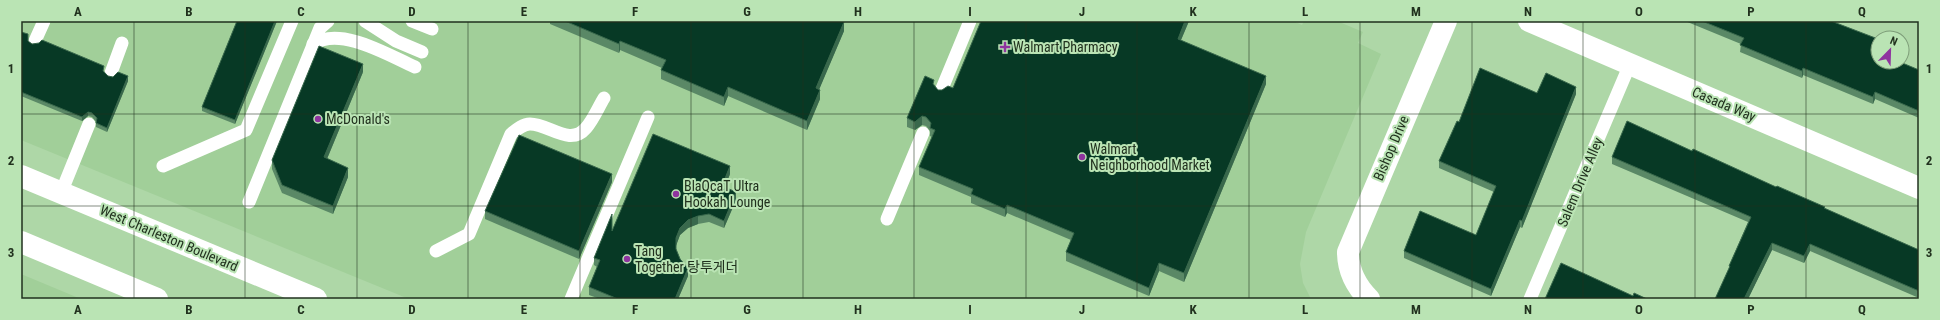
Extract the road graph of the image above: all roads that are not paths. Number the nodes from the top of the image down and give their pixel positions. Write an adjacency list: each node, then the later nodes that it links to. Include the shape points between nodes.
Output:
1 (44, 21): 10 (lane)
2 (292, 21): 22 (lane, via 246,130)
3 (328, 21): 12 (lane, via 320,28)
4 (365, 21): 13 (lane, via 396,41)
5 (412, 21): 9 (lane)
6 (970, 21): 17 (lane)
7 (1446, 21): 33 (street, Bishop Drive, via 1348,252 1352,276)
8 (1528, 21): 14 (street, Casada Way)
9 (432, 30)
10 (35, 41)
11 (122, 43): 16 (lane)
12 (313, 44): 15 (lane, via 321,39 346,39); 26 (lane)
13 (422, 52)
14 (1630, 64): 24 (street, Casada Way); 34 (lane, Salem Drive Alley)
15 (415, 67)
16 (111, 73)
17 (941, 91)
18 (604, 98): 29 (lane, via 585,129 576,136 530,124 520,127 511,134 469,234)
19 (648, 118): 32 (lane)
20 (89, 124): 25 (lane)
21 (923, 133): 27 (lane)
22 (163, 166)
23 (21, 176): 25 (street, West Charleston Boulevard)
24 (1919, 188)
25 (61, 193): 31 (street, West Charleston Boulevard)
26 (249, 202)
27 (887, 219)
28 (21, 242): 30 (street)
29 (436, 251)
30 (157, 299)
31 (316, 299)
32 (571, 299)
33 (1369, 299)
34 (1530, 299)

